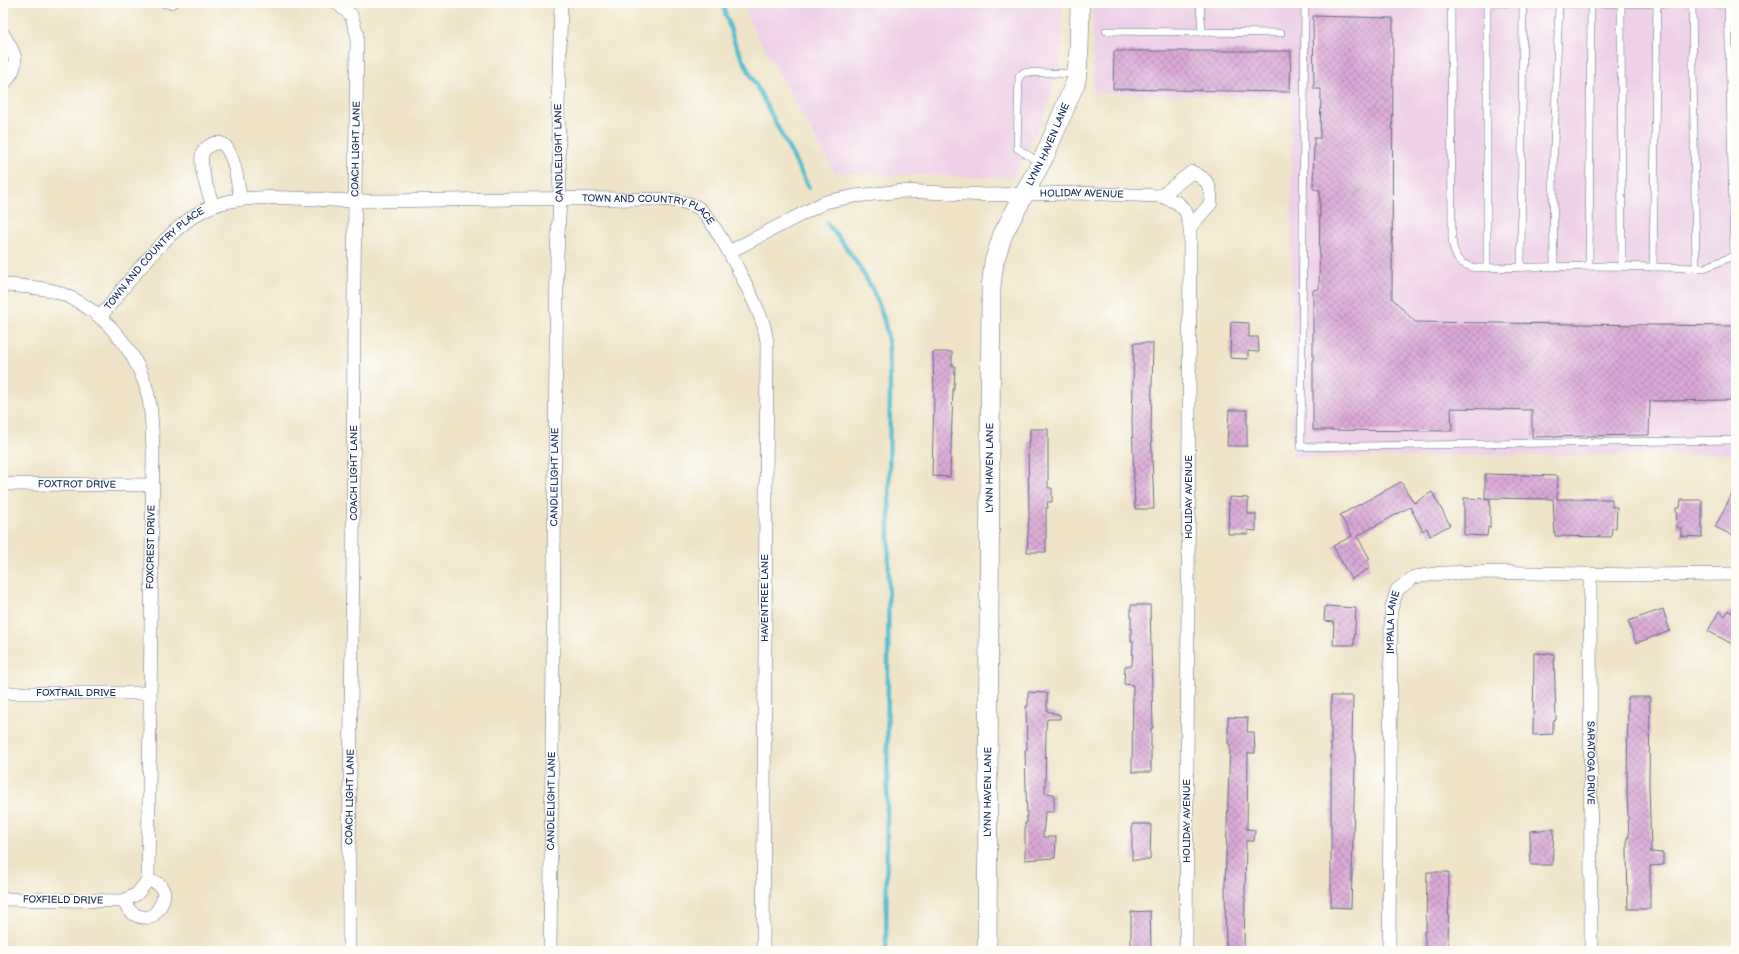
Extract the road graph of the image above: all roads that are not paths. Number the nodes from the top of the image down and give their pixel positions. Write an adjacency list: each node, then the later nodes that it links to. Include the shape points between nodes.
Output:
1 (162, 3): 2 (lane)
2 (176, 3)
3 (337, 3): 29 (street, COACH LIGHT LANE, via 351,15 357,34)
4 (561, 3): 27 (street, CANDLELIGHT LANE, via 558,108)
5 (1080, 3): 22 (street, LYNN HAVEN LANE)
6 (1200, 3): 19 (lane)
7 (1305, 3): 43 (lane, via 1301,447)
8 (1451, 3): 39 (lane, via 1453,253 1465,265)
9 (1472, 3): 10 (lane)
10 (1487, 3): 11 (lane); 39 (lane)
11 (1523, 3): 14 (lane); 36 (lane)
12 (1591, 3): 13 (lane); 14 (lane); 34 (lane)
13 (1621, 3): 15 (lane); 35 (lane)
14 (1559, 4): 37 (lane)
15 (1657, 4): 16 (lane); 38 (lane)
16 (1692, 4): 17 (lane); 40 (lane)
17 (1732, 4): 33 (lane)
18 (1106, 31): 19 (lane)
19 (1202, 32): 21 (lane)
20 (3, 34): 23 (street, via 15,59 11,76)
21 (1281, 34)
22 (1077, 74): 24 (street, LYNN HAVEN LANE, via 1063,113); 24 (lane, via 1024,72 1019,77 1017,148)
23 (3, 85)
24 (1040, 163): 25 (street, LYNN HAVEN LANE)
25 (1024, 195): 26 (street, HOLIDAY AVENUE, via 1075,193); 32 (street, via 903,191 855,196 824,202); 56 (street, LYNN HAVEN LANE, via 1003,234 994,262 991,288)
26 (1161, 196): 31 (street, HOLIDAY AVENUE, via 1178,203 1186,212); 31 (street, via 1192,172 1202,176 1210,189 1210,203)
27 (560, 198): 29 (street, TOWN AND COUNTRY PLACE); 32 (street, TOWN AND COUNTRY PLACE, via 663,200 683,203 698,208 710,220); 54 (street, CANDLELIGHT LANE, via 557,255)
28 (241, 200): 29 (street, TOWN AND COUNTRY PLACE, via 299,198); 30 (street, TOWN AND COUNTRY PLACE); 30 (street, TOWN AND COUNTRY PLACE, via 232,159 225,146 219,143 212,144 202,155 203,170)
29 (355, 201): 53 (street, COACH LIGHT LANE)
30 (213, 206): 42 (street, TOWN AND COUNTRY PLACE, via 179,226)
31 (1190, 227): 57 (street, HOLIDAY AVENUE)
32 (729, 252): 55 (street, HAVENTREE LANE, via 763,322 767,341)
33 (1735, 256): 40 (lane)
34 (1589, 266): 35 (lane); 37 (lane)
35 (1622, 266): 38 (lane)
36 (1521, 267): 37 (lane); 39 (lane)
37 (1554, 267)
38 (1653, 267): 40 (lane)
39 (1487, 268)
40 (1696, 268)
41 (3, 285): 42 (street, FOXCREST DRIVE, via 27,286 58,293)
42 (101, 316): 45 (street, FOXCREST DRIVE, via 118,334 132,355 145,385 151,418)
43 (1736, 440)
44 (3, 484): 45 (street, FOXTROT DRIVE)
45 (152, 485): 49 (street, FOXCREST DRIVE)
46 (1590, 574): 47 (street, IMPALA LANE); 58 (street, IMPALA LANE, via 1443,573 1414,577 1397,590 1391,610); 59 (street, SARATOGA DRIVE)
47 (1736, 574)
48 (3, 693): 49 (street, FOXTRAIL DRIVE)
49 (149, 693): 50 (street, FOXCREST DRIVE)
50 (148, 880): 52 (street, FOXFIELD DRIVE, via 137,894); 52 (street, via 159,884 164,892 161,907 151,917 136,916)
51 (3, 899): 52 (street, FOXFIELD DRIVE)
52 (123, 901)
53 (349, 951)
54 (550, 951)
55 (763, 951)
56 (987, 951)
57 (1186, 951)
58 (1389, 951)
59 (1591, 951)

